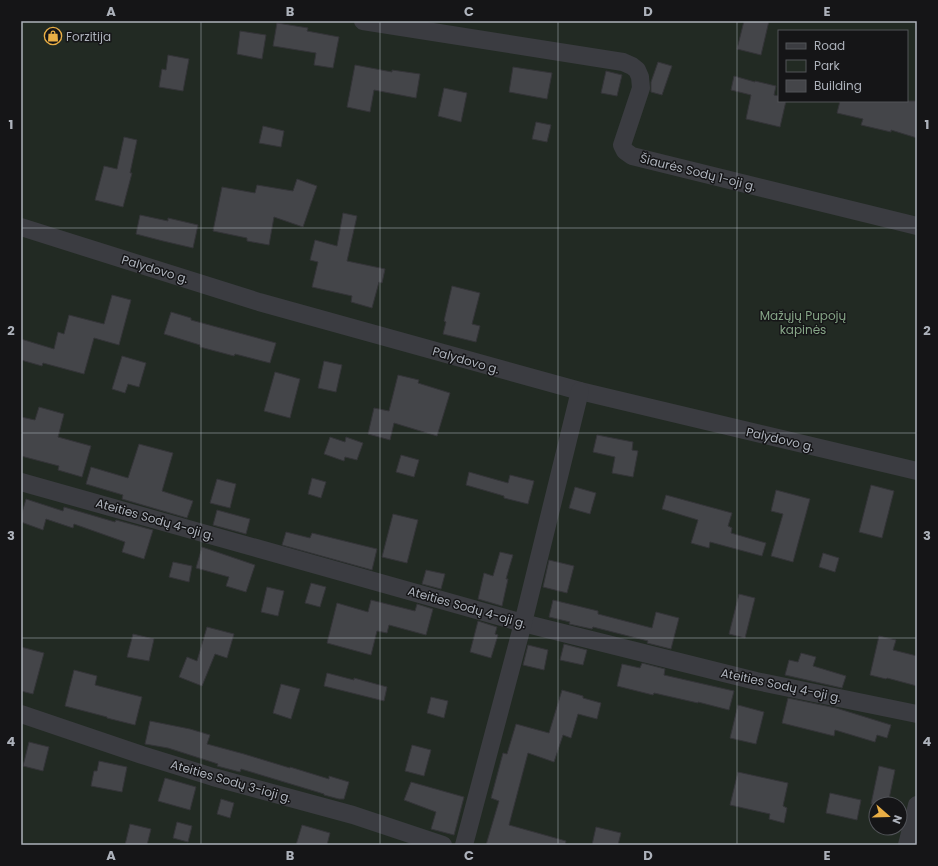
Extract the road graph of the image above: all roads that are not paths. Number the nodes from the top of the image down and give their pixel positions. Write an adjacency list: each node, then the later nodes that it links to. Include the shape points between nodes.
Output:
1 (363, 21): 2 (street, Šiaurės Sodų 1-oji g., via 623,62 637,70 640,77 641,88 622,145 632,156)
2 (917, 226)
3 (21, 227): 4 (street, Palydovo g., via 259,302)
4 (580, 391): 5 (street, Palydovo g.); 7 (street)
5 (917, 471)
6 (21, 482): 7 (street, Ateities Sodų 4-oji g.)
7 (523, 623): 9 (street, Ateities Sodų 4-oji g., via 756,681); 12 (street)
8 (21, 714): 11 (street, Ateities Sodų 3-ioji g., via 213,777 353,815)
9 (917, 714)
10 (917, 805): 13 (street)
11 (443, 845)
12 (464, 845)
13 (907, 845)

